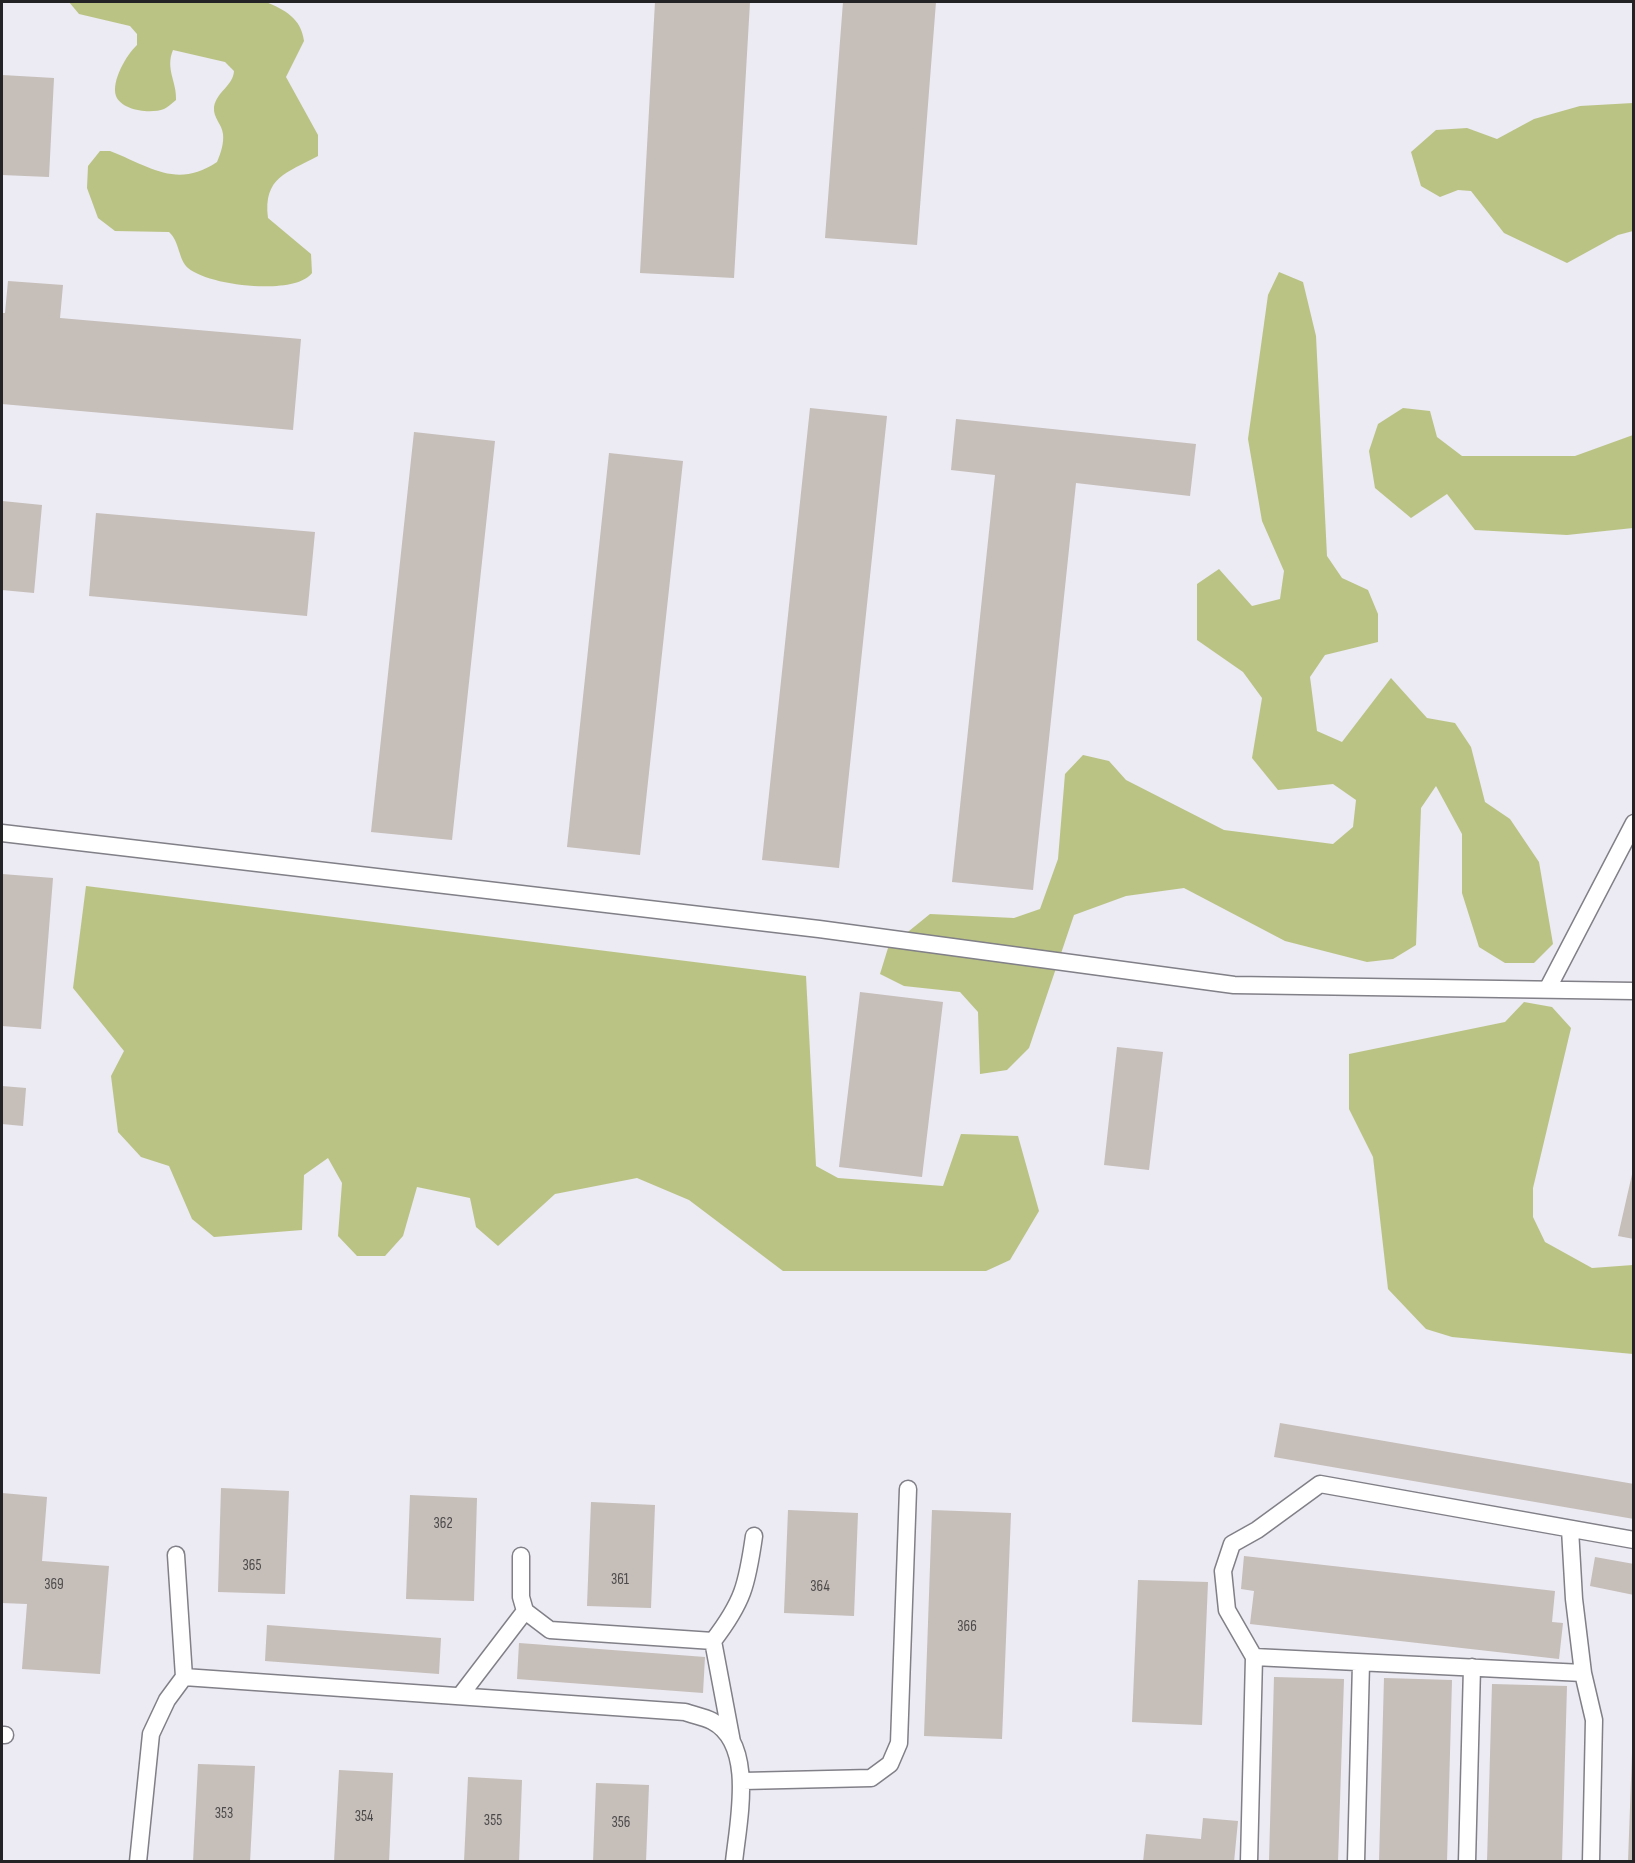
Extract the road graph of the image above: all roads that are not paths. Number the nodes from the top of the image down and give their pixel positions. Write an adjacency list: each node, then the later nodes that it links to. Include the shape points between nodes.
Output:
1 (1634, 824): 3 (lane)
2 (2, 833): 3 (lane, via 819,929 1234,985)
3 (1548, 988): 4 (lane)
4 (1634, 991)
5 (908, 1489): 20 (lane, via 899,1743 890,1764 871,1778)
6 (1570, 1529): 8 (lane); 13 (lane, via 1320,1484 1232,1544 1223,1571 1227,1610); 16 (lane)
7 (754, 1536): 12 (lane, via 748,1576 736,1612)
8 (1634, 1540)
9 (176, 1555): 17 (lane)
10 (521, 1556): 11 (lane)
11 (525, 1611): 12 (lane, via 550,1630); 18 (lane)
12 (713, 1641): 19 (lane)
13 (1254, 1657): 14 (lane); 23 (lane)
14 (1361, 1663): 15 (lane); 24 (lane)
15 (1472, 1667): 16 (lane); 25 (lane)
16 (1583, 1673): 26 (lane, via 1594,1720)
17 (184, 1677): 18 (lane); 21 (lane, via 166,1700 151,1734)
18 (460, 1696): 19 (lane, via 685,1712 713,1722)
19 (732, 1743): 20 (lane)
20 (743, 1781): 22 (lane)
21 (138, 1862)
22 (734, 1862)
23 (1249, 1862)
24 (1356, 1862)
25 (1467, 1862)
26 (1591, 1862)

